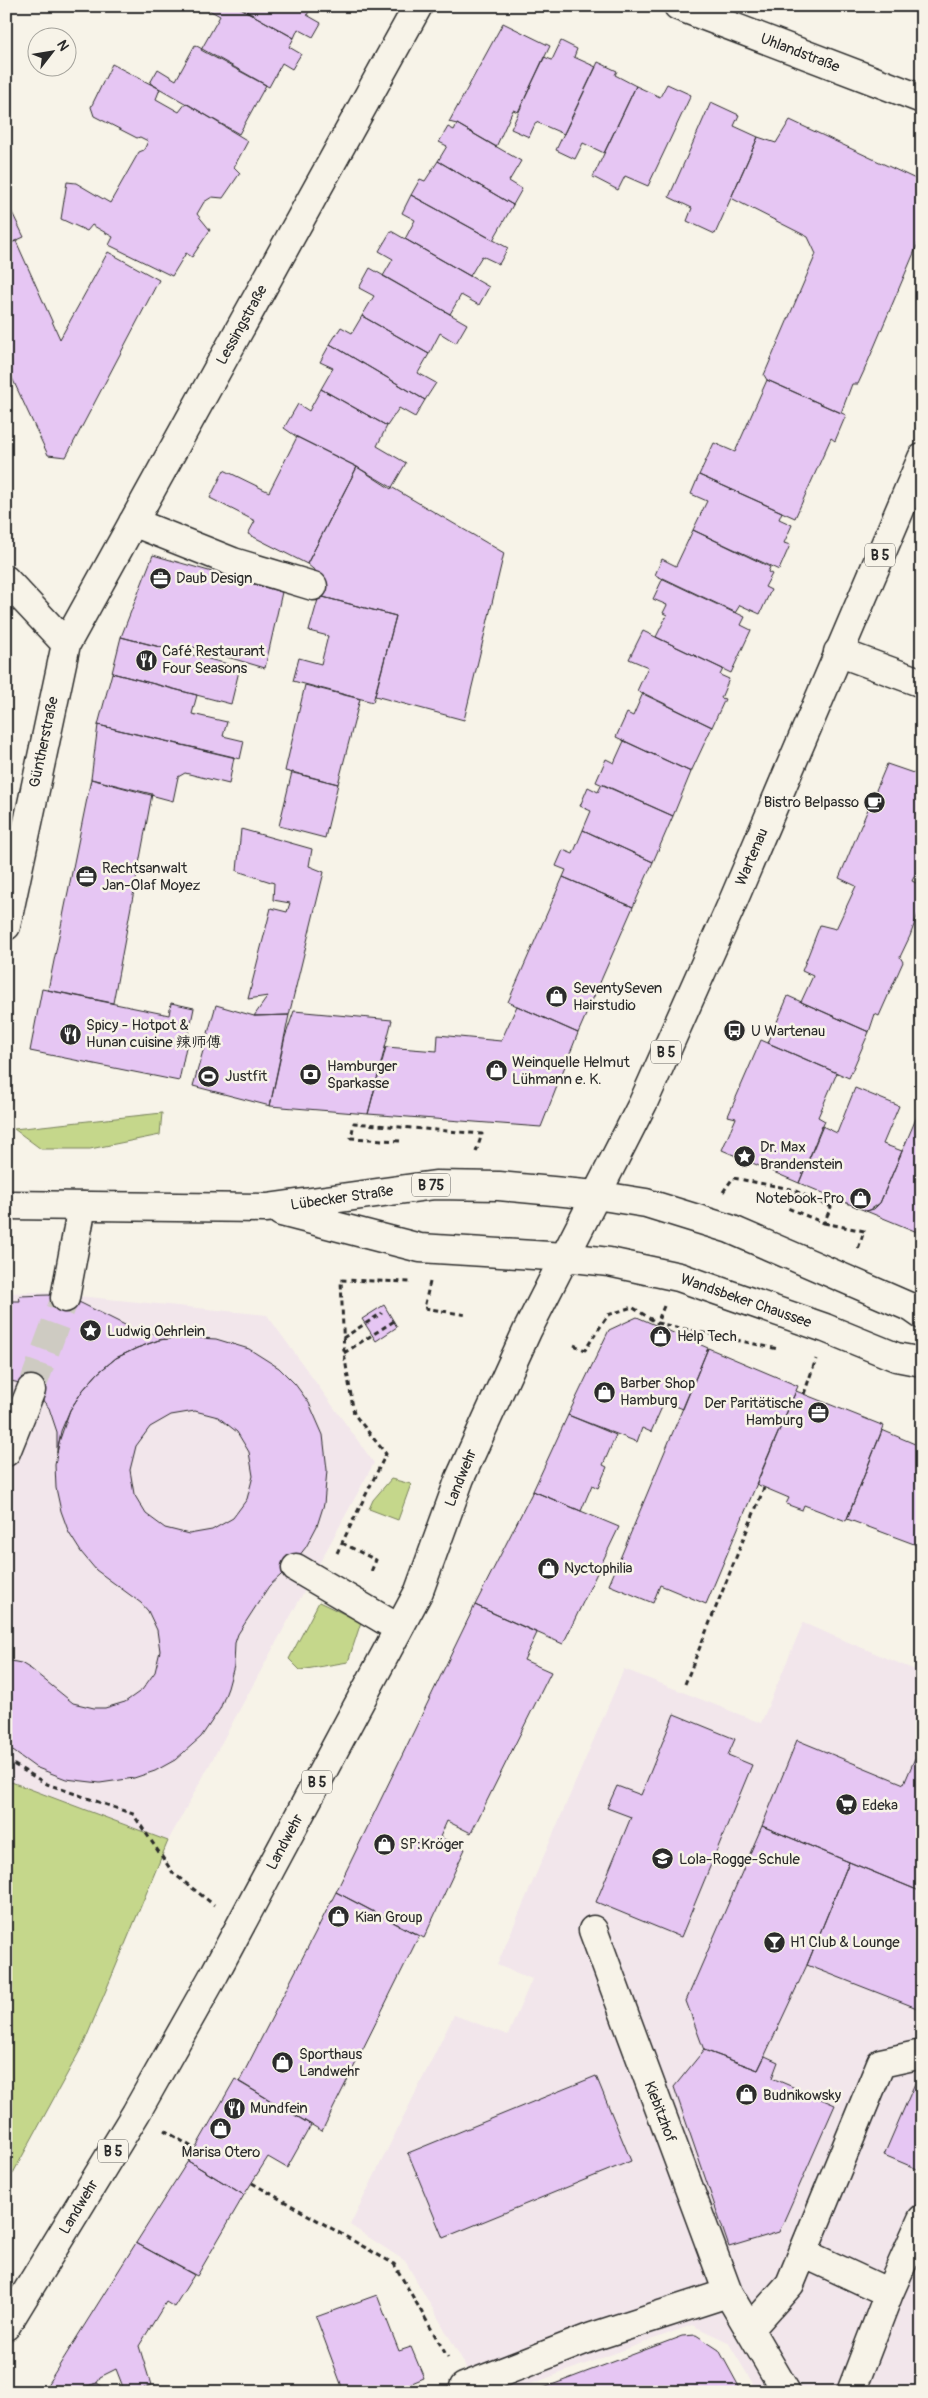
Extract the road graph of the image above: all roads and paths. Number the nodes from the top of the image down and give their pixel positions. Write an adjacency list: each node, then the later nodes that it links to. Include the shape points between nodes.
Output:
1 (418, 6): 5 (main road, Lessingstraße)
2 (678, 6): 3 (main road, Uhlandstraße)
3 (922, 99)
4 (922, 458): 9 (main road, Wartenau / B 5)
5 (133, 522): 7 (main road, via 233,562); 8 (main road, Lessingstraße)
6 (6, 580): 8 (main road)
7 (313, 586)
8 (66, 644): 11 (main road, Güntherstraße)
9 (838, 652): 10 (main road); 14 (main road, Wartenau / B 5, via 731,906 643,1103)
10 (922, 683)
11 (6, 926)
12 (400, 1142): 13 (path, via 352,1138 354,1122 482,1134)
13 (473, 1161)
14 (596, 1195): 19 (main road, Lübecker Straße / B 75, via 435,1184); 20 (main road, B 5); 29 (main road, via 646,1203 730,1229)
15 (721, 1196): 18 (path, via 732,1178 791,1189 831,1207 824,1223)
16 (6, 1205): 17 (main road, Lübecker Straße / B 75)
17 (82, 1206): 19 (main road, Lübecker Straße / B 75); 25 (main road)
18 (785, 1207)
19 (267, 1208): 20 (main road, Lübecker Straße / B 75, via 420,1248)
20 (565, 1256): 37 (main road, Wandsbeker Chaussee, via 679,1277 825,1328 896,1357); 46 (main road, Landwehr / B 5, via 460,1478 418,1591)
21 (434, 1273): 24 (path)
22 (411, 1282): 32 (path, via 341,1280)
23 (420, 1282): 24 (path)
24 (430, 1282): 28 (path, via 424,1308)
25 (65, 1298)
26 (662, 1310): 31 (path)
27 (382, 1313): 32 (path)
28 (467, 1315)
29 (922, 1315)
30 (394, 1321): 35 (path)
31 (657, 1323): 33 (path, via 632,1307 608,1316 585,1350); 34 (path)
32 (343, 1338): 35 (path)
33 (574, 1344)
34 (779, 1350)
35 (344, 1353): 42 (path, via 354,1414 386,1454)
36 (807, 1356): 39 (path, via 816,1358)
37 (922, 1362)
38 (32, 1390): 40 (main road)
39 (804, 1394)
40 (6, 1452)
41 (764, 1488): 47 (path)
42 (342, 1543): 44 (path, via 376,1560); 45 (path)
43 (296, 1568): 45 (main road)
44 (368, 1577)
45 (322, 1583): 46 (main road)
46 (398, 1628): 49 (main road, Landwehr / B 5)
47 (685, 1684)
48 (6, 1760): 49 (path, via 47,1784 132,1814 173,1873 210,1902)
49 (243, 1922): 57 (main road, Landwehr / B 5, via 136,2113)
50 (593, 1930): 55 (main road, Kiebitzhof)
51 (922, 2054): 54 (main road, via 881,2064)
52 (252, 2183): 59 (path, via 394,2264)
53 (922, 2219): 56 (main road)
54 (803, 2253): 56 (main road); 58 (main road, via 790,2284)
55 (728, 2293): 58 (main road, Kiebitzhof); 59 (main road, via 592,2337)
56 (889, 2293): 61 (main road)
57 (6, 2326)
58 (750, 2330): 60 (main road, Kiebitzhof)
59 (464, 2387)
60 (786, 2392)
61 (851, 2392)

